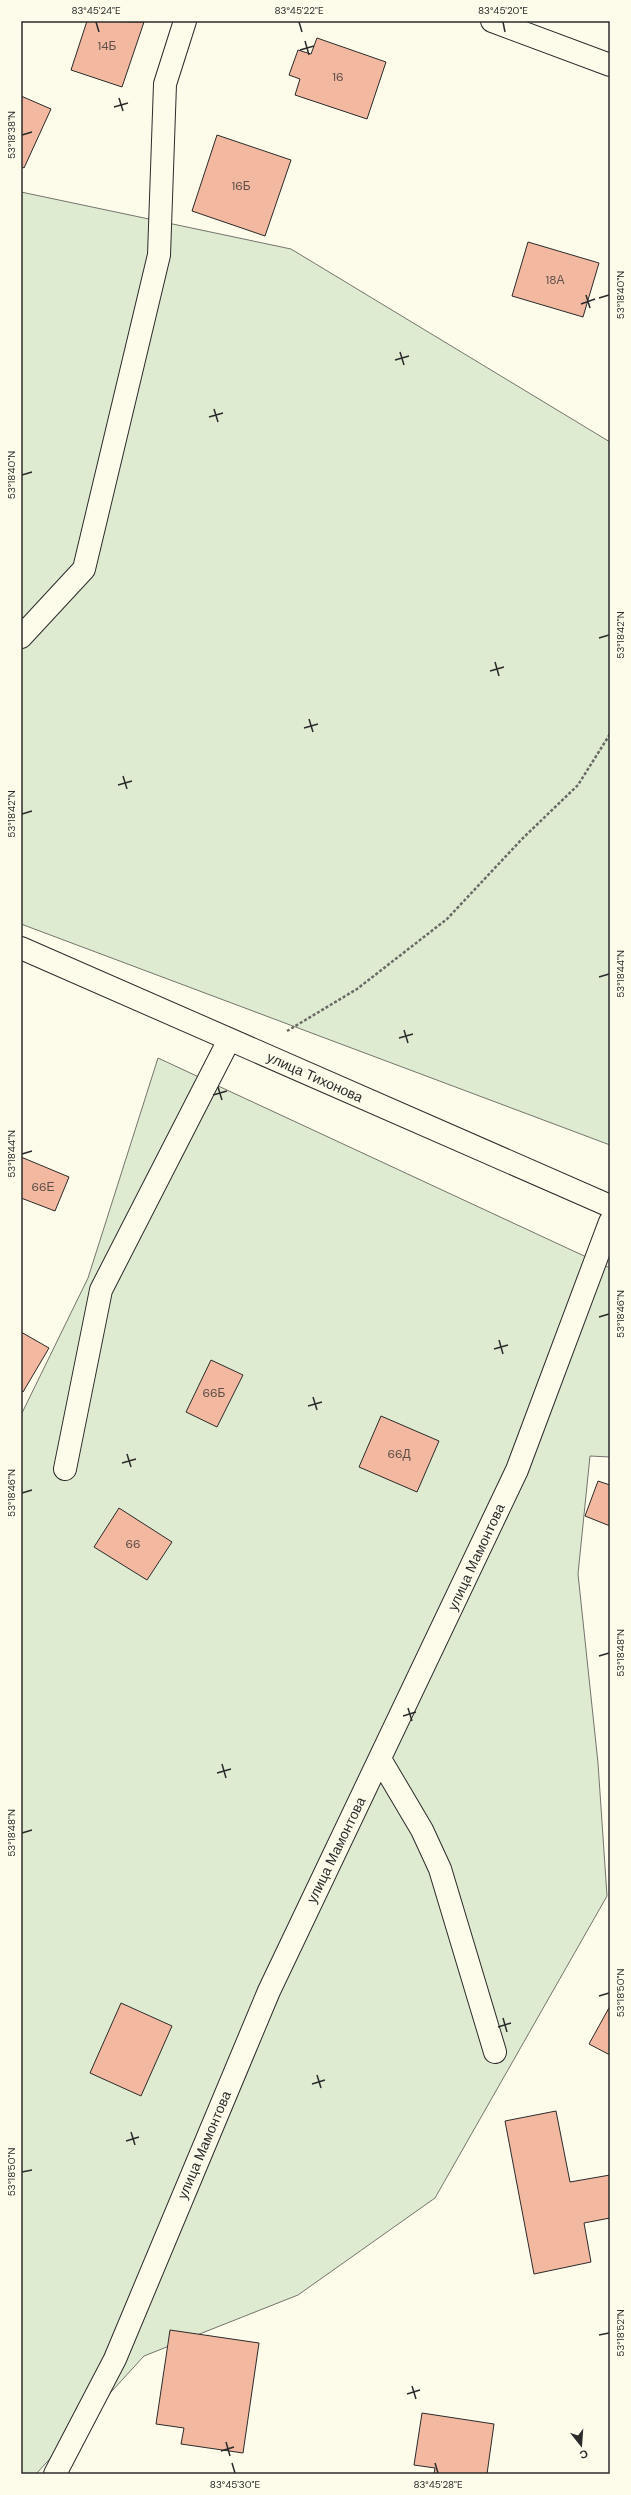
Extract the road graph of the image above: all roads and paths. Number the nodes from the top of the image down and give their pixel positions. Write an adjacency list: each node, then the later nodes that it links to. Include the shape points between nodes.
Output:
1 (185, 21): 4 (street, via 164,84 159,255 84,569)
2 (492, 21): 3 (street)
3 (610, 65)
4 (21, 637)
5 (610, 734): 8 (path, via 578,785 447,919 356,989 301,1024)
6 (21, 948): 7 (street, улица Тихонова)
7 (229, 1040): 8 (street, улица Тихонова); 11 (street, via 101,1290)
8 (251, 1049): 9 (street, улица Тихонова)
9 (610, 1206)
10 (610, 1222): 12 (street, улица Мамонтова, via 517,1470)
11 (65, 1469)
12 (380, 1759): 13 (street, via 422,1830 440,1869); 14 (street, улица Мамонтова, via 269,1991 115,2359)
13 (495, 2052)
14 (55, 2474)

